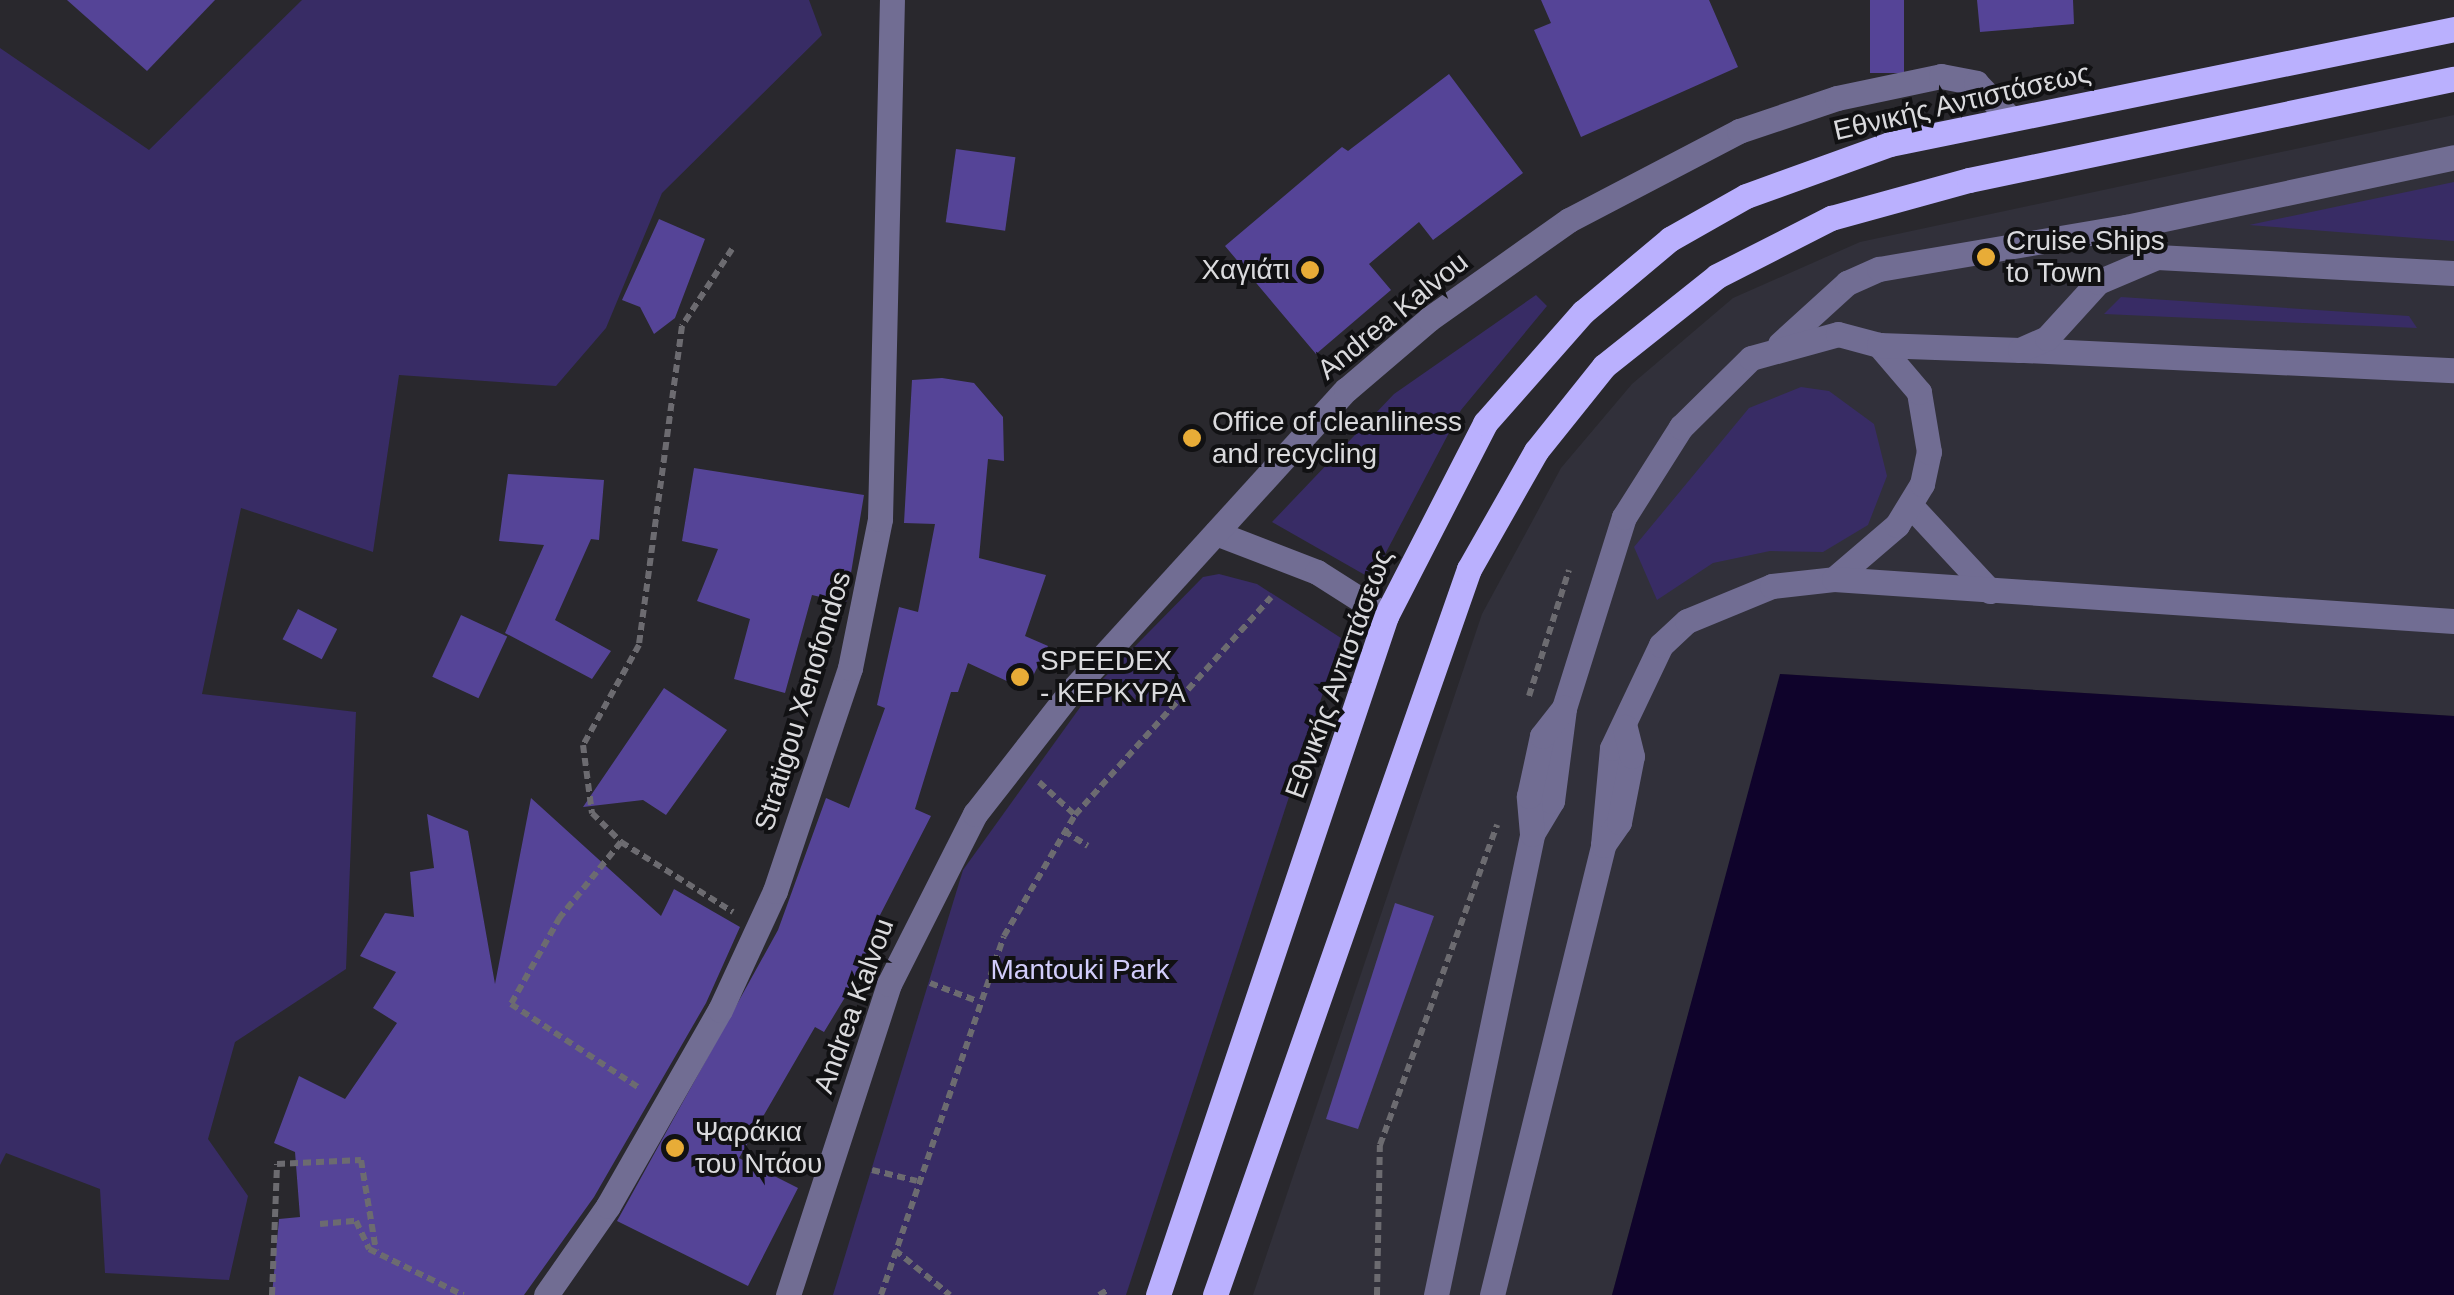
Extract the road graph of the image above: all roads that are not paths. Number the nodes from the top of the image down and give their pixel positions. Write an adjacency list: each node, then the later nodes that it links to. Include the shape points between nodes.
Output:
1 (892, 0): 19 (street, Stratigou Xenofondos, via 874,562 827,743 759,929 668,1105)
2 (2454, 28): 4 (main road, Εθνικής Αντιστάσεως)
3 (2454, 79): 22 (main road, via 1968,180 1830,218 1734,265 1604,366 1536,451 1469,569)
4 (2010, 118): 14 (street, Andrea Kalvou, via 1976,82 1941,76 1755,126 1648,175 1570,220 1402,341 1278,458); 17 (main road, Εθνικής Αντιστάσεως, via 1818,168 1670,239 1560,334 1485,423)
5 (2454, 157): 6 (street)
6 (2126, 227): 7 (street); 9 (street, via 1879,269 1846,283)
7 (2129, 263): 8 (street, via 2157,256); 11 (street, via 2098,282 2047,338)
8 (2454, 273)
9 (1780, 344): 10 (street, via 1838,334); 23 (street, via 1724,378 1645,478 1590,611 1564,708 1542,736 1528,796 1532,834)
10 (1879, 345): 11 (street); 13 (street, via 1911,378 1926,414 1929,452)
11 (2020, 350): 12 (street)
12 (2454, 370)
13 (1911, 506): 15 (street); 16 (street)
14 (1216, 533): 17 (street, via 1317,572); 20 (street, Andrea Kalvou, via 1068,694 947,861 889,984)
15 (1834, 579): 16 (street); 24 (street, via 1772,586 1687,621 1661,646 1625,728 1628,782 1619,822 1603,845)
16 (1990, 591): 18 (street)
17 (1386, 616): 21 (main road, Εθνικής Αντιστάσεως)
18 (2454, 621)
19 (560, 1291)
20 (788, 1295)
21 (1158, 1295)
22 (1216, 1295)
23 (1436, 1295)
24 (1492, 1295)

